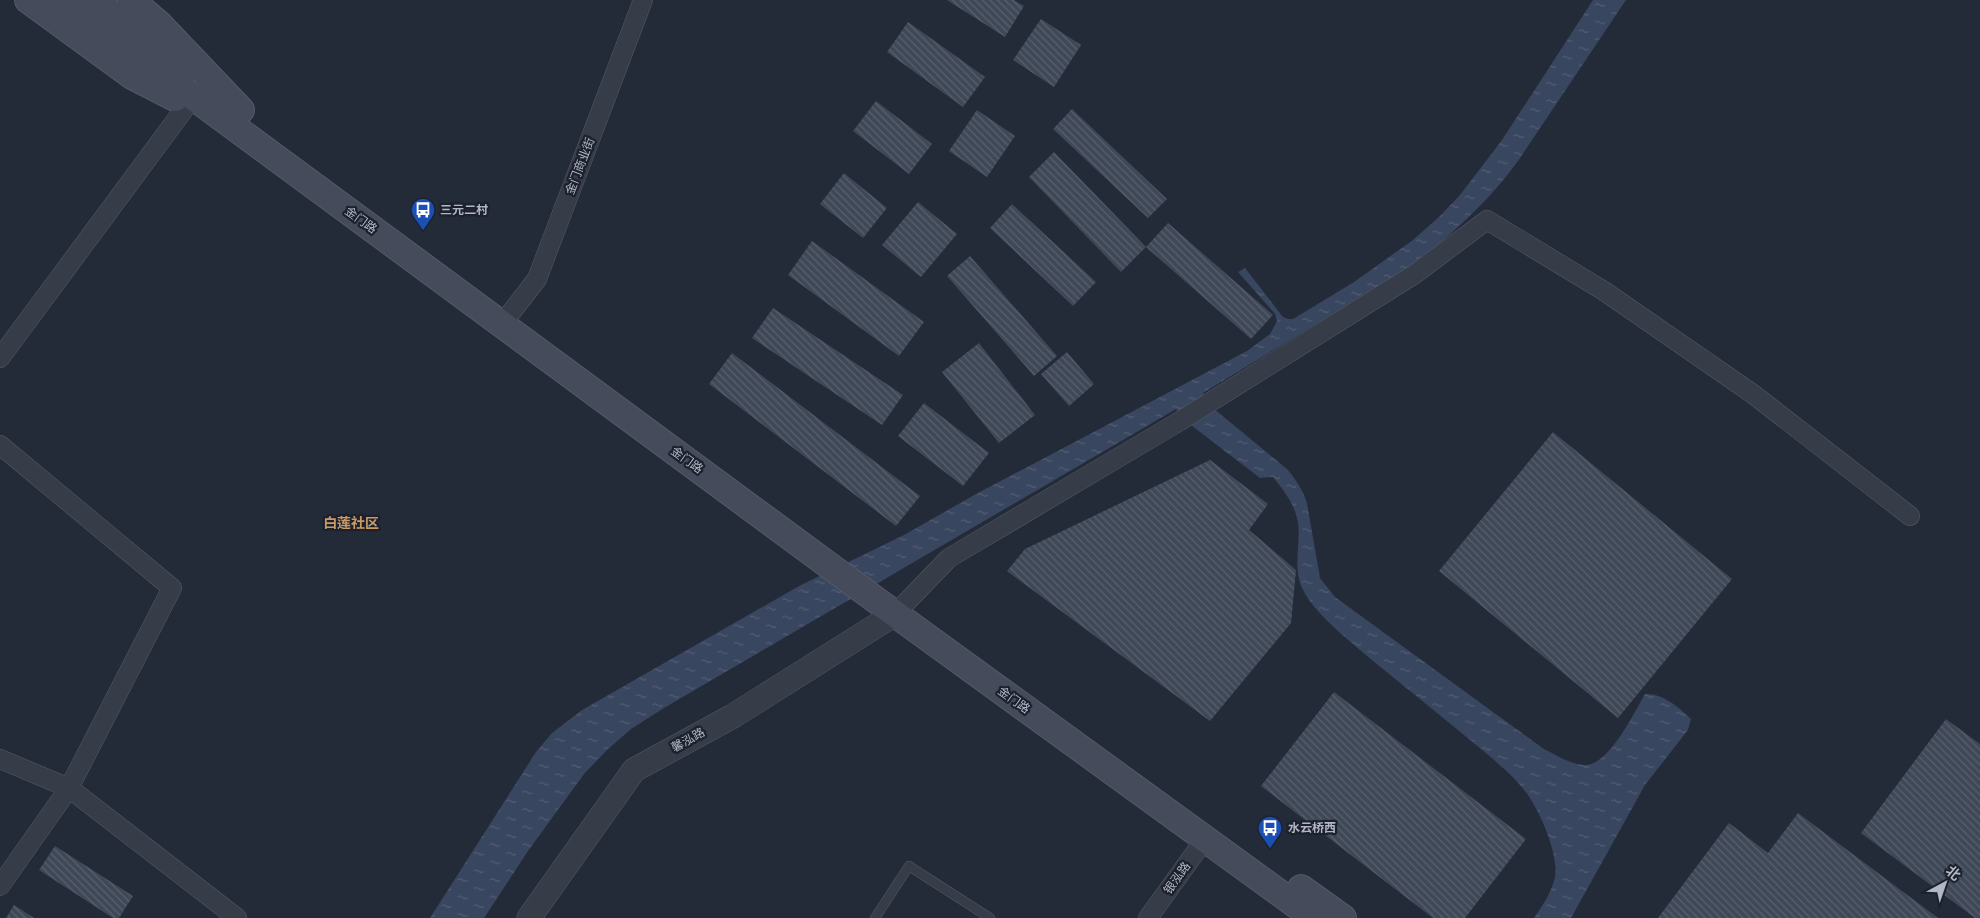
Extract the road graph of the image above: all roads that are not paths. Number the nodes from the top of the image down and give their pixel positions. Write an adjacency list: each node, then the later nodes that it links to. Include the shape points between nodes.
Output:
1 (28, 0): 6 (main road, via 132,76)
2 (62, 0): 5 (main road, 金门路)
3 (94, 0): 5 (main road, 金门路)
4 (643, 0): 8 (street, 金门商业街, via 537,279)
5 (123, 20): 7 (main road, 金门路); 7 (main road, via 159,24)
6 (188, 104): 7 (main road); 9 (street)
7 (236, 117): 8 (main road, 金门路)
8 (507, 317): 12 (main road, 金门路)
9 (0, 358)
10 (0, 444): 14 (street, via 172,588)
11 (1910, 516): 12 (street, via 1754,394 1604,291 1487,220 1416,274 1225,394 949,558)
12 (901, 608): 15 (main road, 金门路); 18 (street, 馨泓路, via 734,716 634,770); 23 (main road, 金门路)
13 (0, 759): 14 (street)
14 (68, 788): 16 (street); 17 (street)
15 (1205, 839): 21 (street, 银泓路); 22 (main road, 金门路)
16 (0, 886)
17 (237, 918)
18 (529, 918)
19 (875, 918): 20 (lane, via 909,866)
20 (990, 918)
21 (1148, 918)
22 (1314, 918)
23 (1343, 918)

